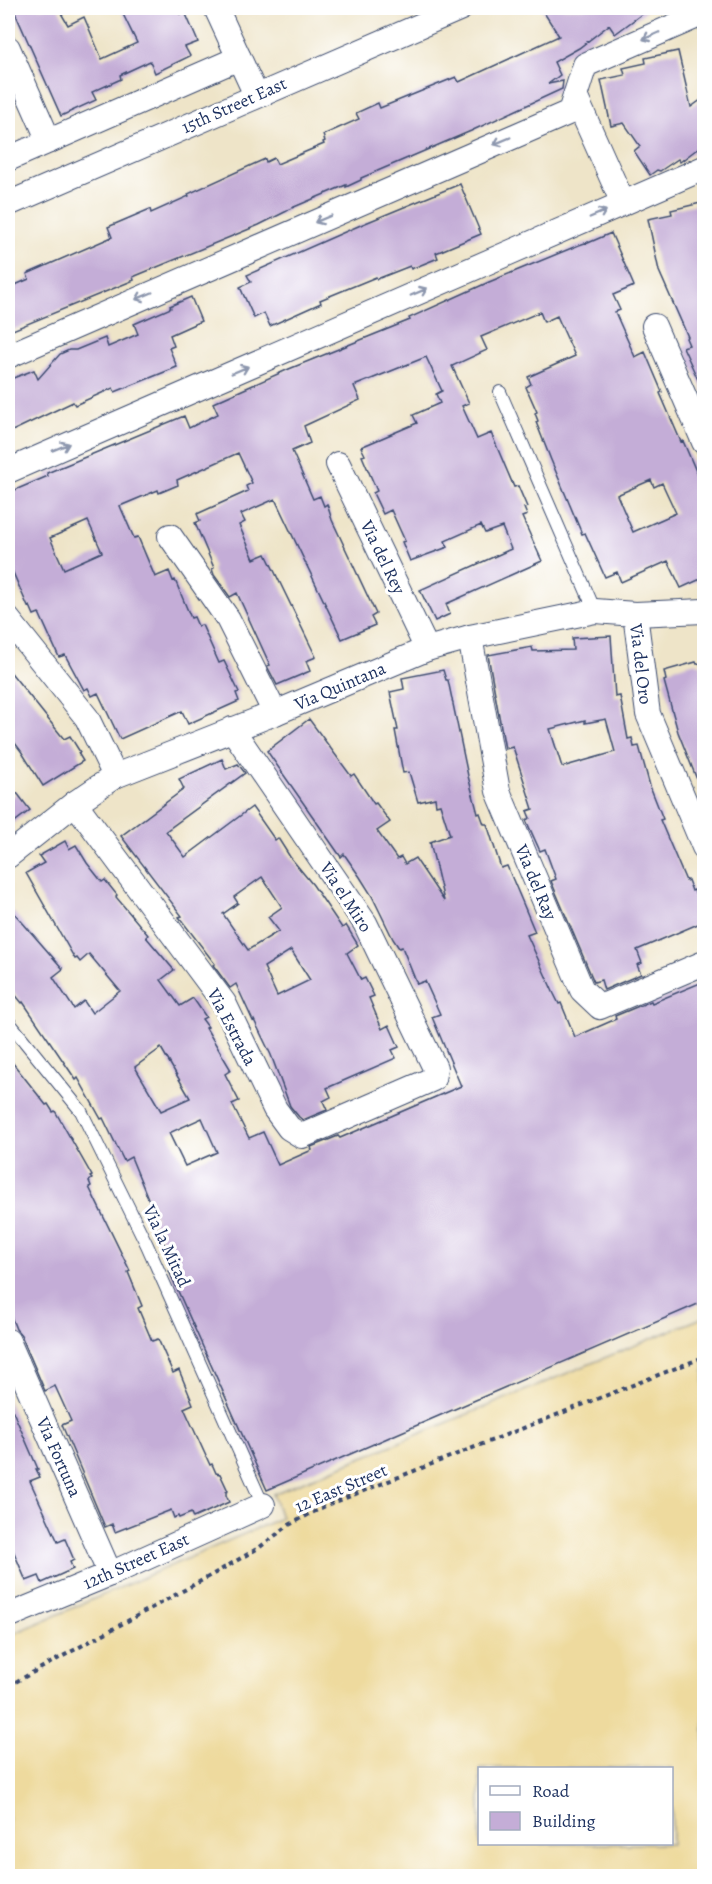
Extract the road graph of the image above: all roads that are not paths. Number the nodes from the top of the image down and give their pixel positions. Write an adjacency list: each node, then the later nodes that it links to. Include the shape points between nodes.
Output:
1 (216, 8): 5 (street)
2 (461, 8): 6 (street, 15th Street East)
3 (705, 13): 7 (street, one-way to 7, via 585,65)
4 (8, 48): 8 (street)
5 (239, 58): 6 (street); 8 (street)
6 (256, 95): 12 (street, 15th Street East)
7 (575, 96): 11 (street); 14 (street, one-way to 14, via 570,112)
8 (49, 141): 9 (street)
9 (8, 159)
10 (705, 168): 11 (street)
11 (623, 203): 18 (street, one-way to 11)
12 (8, 204)
13 (654, 326): 16 (street)
14 (8, 356)
15 (500, 392): 20 (lane)
16 (705, 442)
17 (338, 464): 25 (street, Via del Rey)
18 (8, 471)
19 (170, 536): 26 (street, via 228,619)
20 (595, 611): 22 (street, Via Quintana); 24 (street, Via Quintana)
21 (705, 611): 22 (street, Via Quintana)
22 (635, 614): 30 (street, Via del Oro, via 648,714)
23 (8, 619): 28 (street, via 87,718)
24 (470, 637): 25 (street, Via Quintana); 32 (street, Via del Ray, via 498,791 582,990 600,1007)
25 (427, 649): 26 (street, Via Quintana)
26 (275, 713): 27 (street, Via Quintana)
27 (231, 729): 28 (street, Via Quintana); 34 (street, Via el Miro, via 365,923 435,1068)
28 (116, 776): 29 (street, Via Quintana)
29 (75, 803): 31 (street, Via Quintana); 34 (street, Via Estrada, via 224,1003 274,1109 289,1128 302,1136)
30 (705, 847)
31 (8, 856)
32 (705, 963)
33 (8, 1021): 36 (lane, Via la Mitad, via 81,1111 147,1245)
34 (433, 1079)
35 (8, 1341): 37 (street, Via Fortuna)
36 (263, 1504): 37 (street, 12th Street East)
37 (110, 1574): 38 (street, 12th Street East)
38 (8, 1616)

